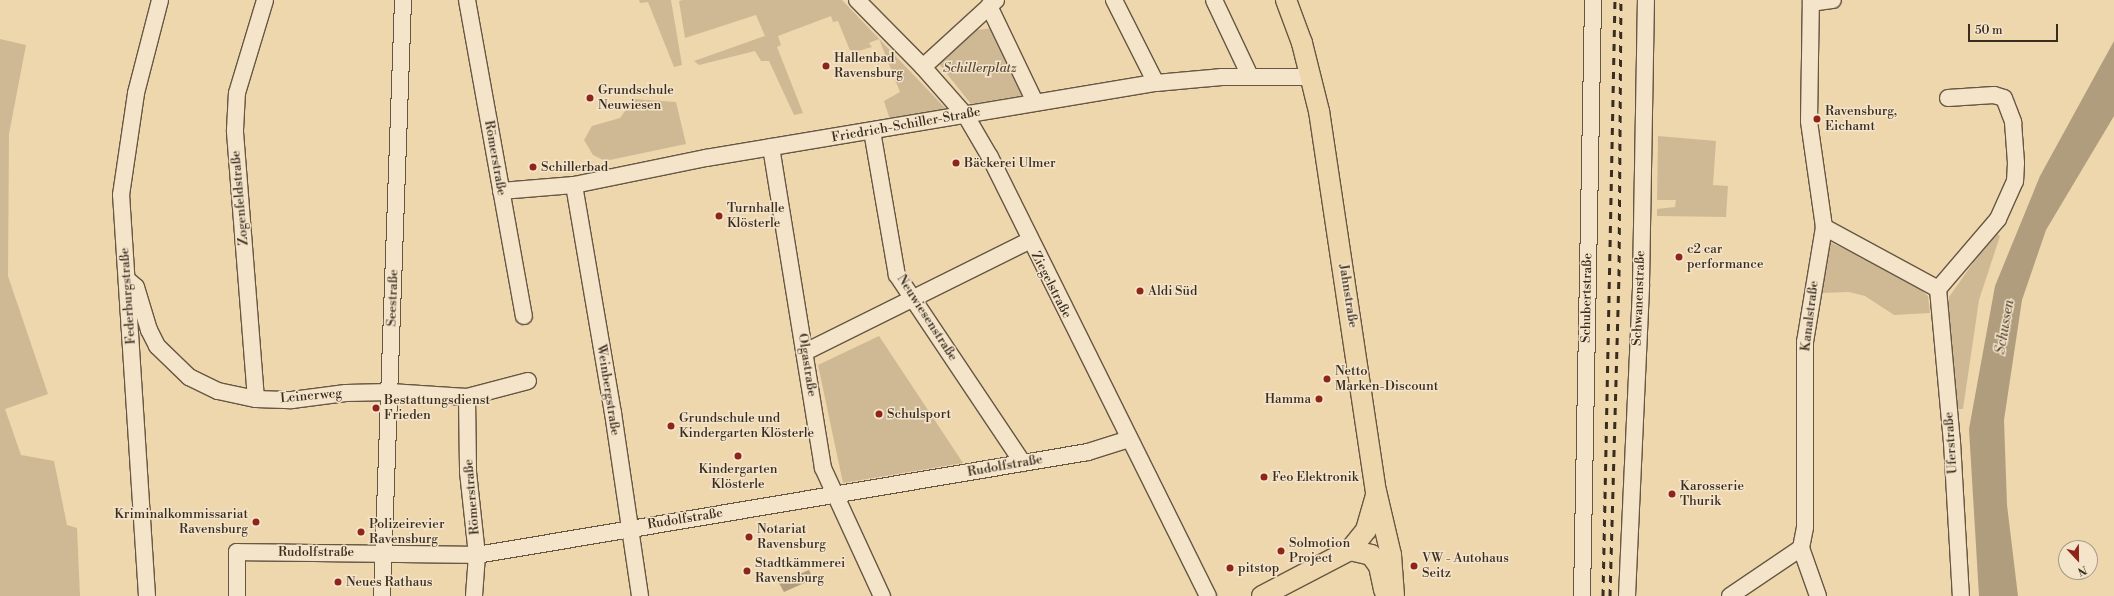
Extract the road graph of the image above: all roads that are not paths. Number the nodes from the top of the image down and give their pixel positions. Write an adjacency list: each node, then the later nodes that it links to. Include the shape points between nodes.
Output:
1 (160, 0): 27 (street, Federburgstraße, via 136,93 127,146 122,195)
2 (265, 0): 35 (street, Zogenfeldstraße, via 237,93 235,130)
3 (403, 0): 33 (street, Seestraße)
4 (467, 0): 24 (street, Römerstraße)
5 (857, 0): 14 (street, Ziegelstraße)
6 (1114, 0): 17 (street)
7 (1214, 0): 15 (street)
8 (1286, 0): 16 (main road, Jahnstraße)
9 (1593, 0): 55 (street, Schubertstraße)
10 (1646, 0): 56 (street, Schwanenstraße, via 1641,284)
11 (1833, 0): 12 (street)
12 (1811, 1): 25 (street, Kanalstraße, via 1808,108)
13 (993, 3): 14 (street); 19 (street)
14 (923, 67): 20 (street, Ziegelstraße)
15 (1250, 76): 16 (street, Friedrich-Schiller-Straße); 17 (street, Friedrich-Schiller-Straße)
16 (1312, 77): 38 (main road, Jahnstraße)
17 (1156, 83): 19 (street, Friedrich-Schiller-Straße)
18 (1948, 98): 28 (street, via 1987,95 2004,98 2013,122 2015,181 1998,219)
19 (1035, 102): 20 (street, Friedrich-Schiller-Straße)
20 (966, 116): 21 (street, Friedrich-Schiller-Straße); 26 (street, Ziegelstraße, via 990,157)
21 (872, 131): 22 (street, Friedrich-Schiller-Straße); 29 (street, Neuwiesenstraße, via 897,275)
22 (771, 147): 23 (street, Friedrich-Schiller-Straße); 31 (street, Olgastraße)
23 (574, 185): 24 (street, Friedrich-Schiller-Straße); 40 (street, Weinbergstraße, via 613,413)
24 (501, 191): 30 (street, Römerstraße)
25 (1824, 227): 28 (street); 41 (street, Kanalstraße, via 1805,342 1805,527)
26 (1029, 241): 29 (street); 36 (street, Ziegelstraße)
27 (126, 277): 35 (street, Leinerweg, via 136,287 149,330 157,346 176,367 210,388); 45 (street, Federburgstraße)
28 (1938, 290): 59 (street, Uferstraße, via 1952,442)
29 (913, 300): 31 (street); 37 (street, Neuwiesenstraße)
30 (524, 316)
31 (805, 352): 39 (street, Olgastraße, via 823,468)
32 (528, 381): 34 (street)
33 (390, 392): 34 (street); 35 (street, Leinerweg, via 346,393 292,400); 43 (street, Seestraße)
34 (467, 397): 44 (street, Römerstraße, via 468,472)
35 (256, 399)
36 (1129, 439): 37 (street, Rudolfstraße, via 1088,452); 51 (street, Ziegelstraße)
37 (1023, 463): 39 (street, Rudolfstraße)
38 (1376, 491): 42 (main road, via 1366,530); 54 (main road, Jahnstraße, via 1391,555)
39 (834, 496): 40 (street, Rudolfstraße); 50 (street, Olgastraße)
40 (628, 528): 44 (street, Rudolfstraße); 49 (street, Weinbergstraße)
41 (1801, 548): 57 (street); 58 (street)
42 (1350, 550): 52 (main road); 53 (main road, via 1371,555 1379,566)
43 (384, 552): 44 (street, Rudolfstraße); 46 (street, Rudolfstraße, via 237,552); 47 (street, Seestraße)
44 (478, 555): 48 (street, Römerstraße)
45 (147, 596)
46 (236, 596)
47 (382, 596)
48 (474, 596)
49 (640, 596)
50 (882, 596)
51 (1208, 596)
52 (1262, 596)
53 (1385, 596)
54 (1394, 596)
55 (1582, 596)
56 (1627, 596)
57 (1730, 596)
58 (1818, 596)
59 (1961, 596)

